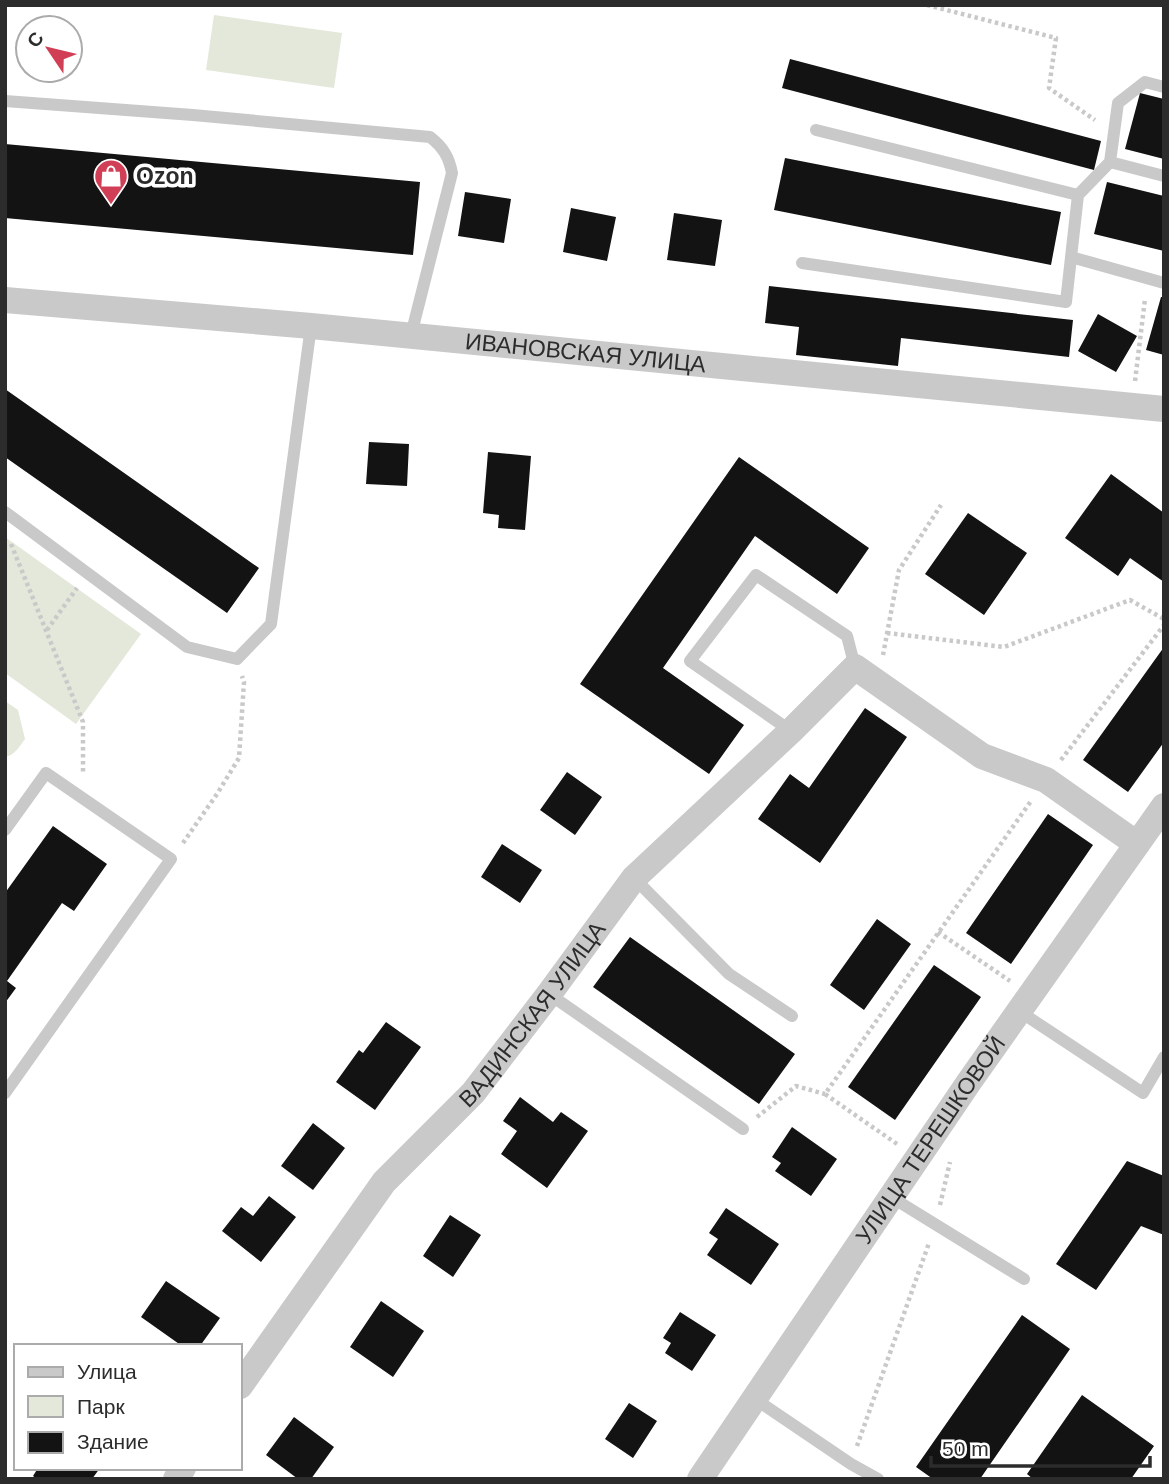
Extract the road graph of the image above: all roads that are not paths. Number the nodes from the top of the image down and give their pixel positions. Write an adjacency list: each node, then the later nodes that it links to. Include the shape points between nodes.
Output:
1 (1164, 87): 4 (lane, via 1145,82 1118,103)
2 (5, 102): 12 (lane, via 430,138 449,158 452,173)
3 (816, 130): 6 (lane)
4 (1110, 162): 5 (lane); 6 (lane)
5 (1164, 176)
6 (1078, 195): 7 (lane)
7 (1071, 257): 8 (lane, via 1066,302); 9 (lane)
8 (802, 263)
9 (1164, 283)
10 (5, 300): 11 (street, ИВАНОВСКАЯ УЛИЦА)
11 (311, 326): 12 (street, ИВАНОВСКАЯ УЛИЦА); 14 (lane, via 271,624 237,659 187,647)
12 (411, 335): 13 (street, ИВАНОВСКАЯ УЛИЦА)
13 (1164, 409)
14 (5, 512)
15 (855, 667): 16 (street, ВАДИНСКАЯ УЛИЦА); 16 (lane, via 847,636 756,575 690,661); 19 (street, via 982,756 1046,780)
16 (791, 731): 20 (street, ВАДИНСКАЯ УЛИЦА)
17 (1164, 806): 19 (street, УЛИЦА ТЕРЕШКОВОЙ)
18 (5, 830): 25 (lane, via 46,773 171,859)
19 (1138, 844): 22 (street, УЛИЦА ТЕРЕШКОВОЙ)
20 (634, 878): 21 (street, ВАДИНСКАЯ УЛИЦА); 23 (lane, via 729,974)
21 (550, 994): 26 (lane); 29 (street, ВАДИНСКАЯ УЛИЦА, via 473,1093 384,1182)
22 (1025, 1003): 24 (lane, via 1143,1093); 27 (street, УЛИЦА ТЕРЕШКОВОЙ)
23 (792, 1016)
24 (1164, 1057)
25 (5, 1093)
26 (743, 1129)
27 (891, 1198): 28 (lane); 30 (street, УЛИЦА ТЕРЕШКОВОЙ)
28 (1024, 1279)
29 (242, 1383)
30 (755, 1399): 31 (street, УЛИЦА ТЕРЕШКОВОЙ); 32 (lane)
31 (700, 1479)
32 (878, 1479)

